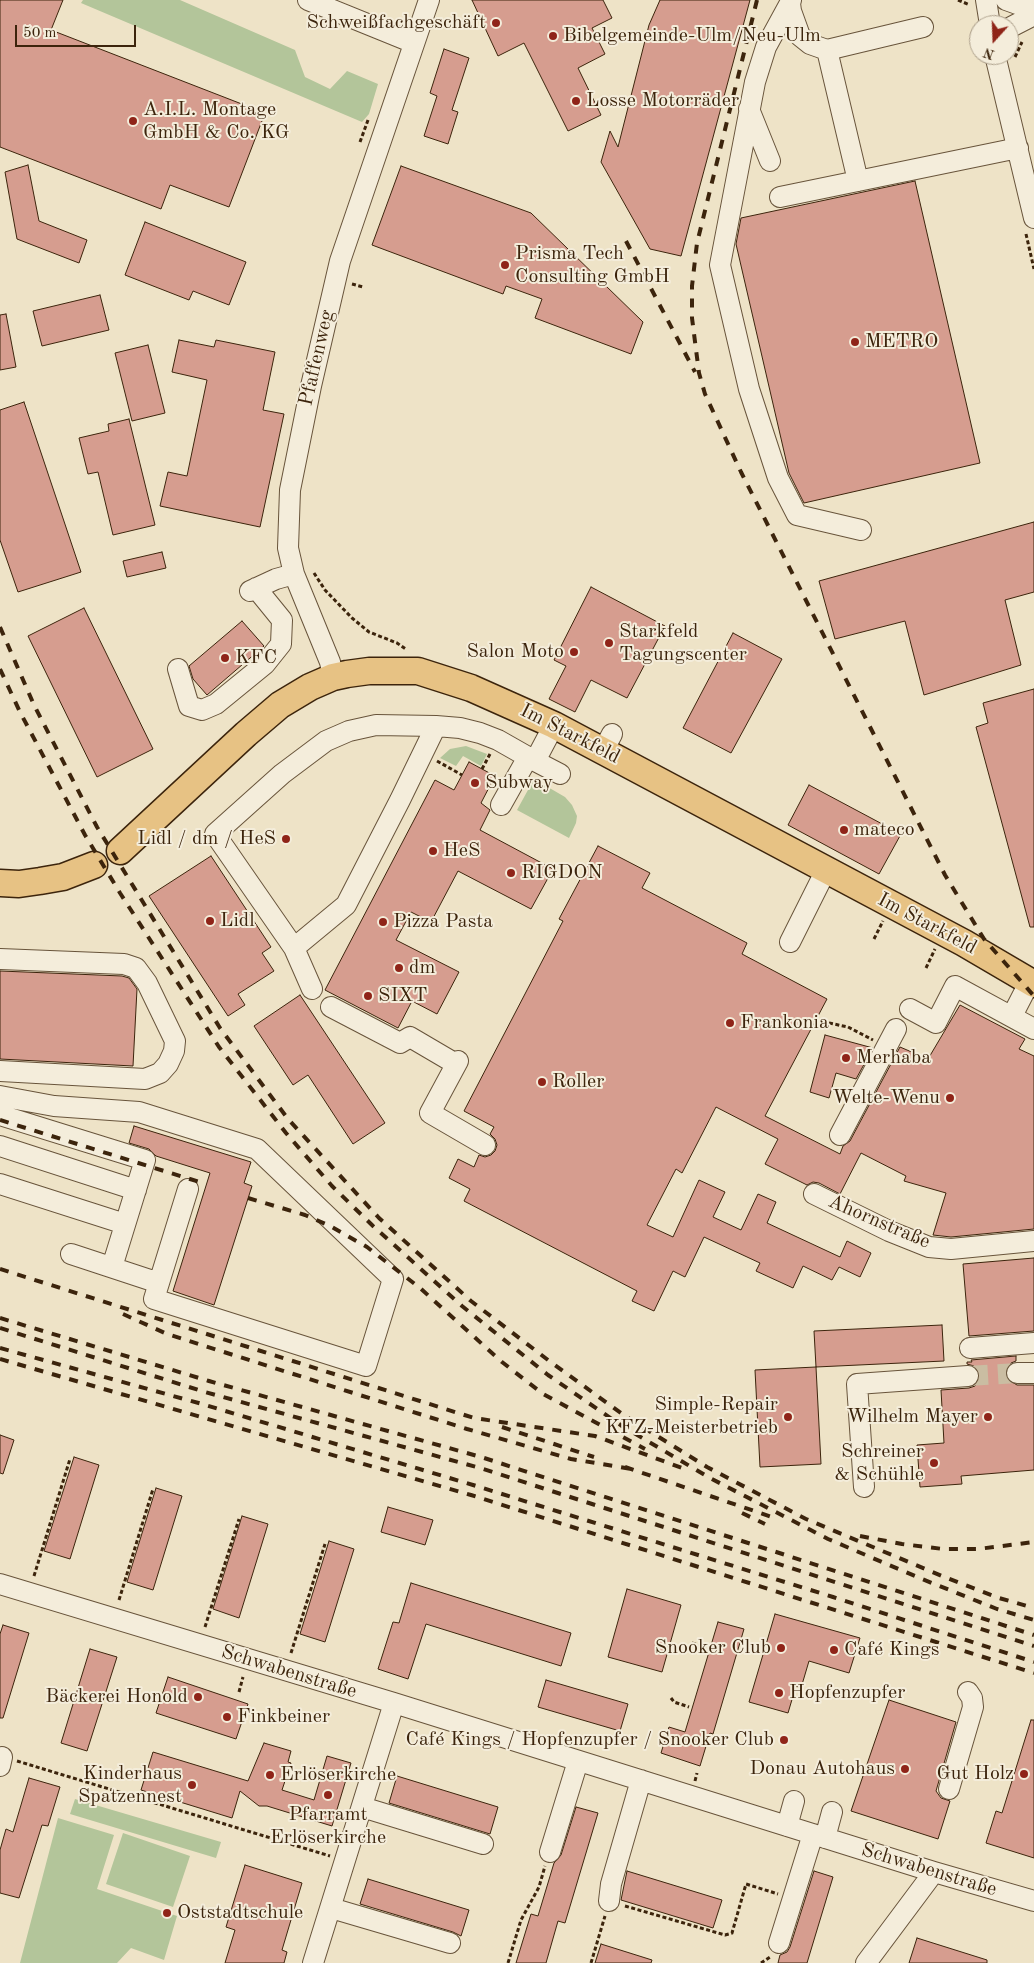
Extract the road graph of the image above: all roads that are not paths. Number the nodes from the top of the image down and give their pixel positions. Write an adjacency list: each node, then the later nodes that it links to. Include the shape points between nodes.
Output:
1 (308, 0): 11 (street)
2 (429, 0): 11 (street, Pfaffenweg)
3 (986, 0): 7 (street)
4 (1006, 0): 6 (street)
5 (790, 2): 12 (street, via 800,36); 14 (street, via 766,47)
6 (1034, 10)
7 (988, 15)
8 (1034, 15): 9 (street)
9 (1019, 23)
10 (923, 27): 12 (street)
11 (414, 43): 21 (street, Pfaffenweg, via 340,261 311,386 290,490 288,548)
12 (827, 50): 17 (street)
13 (997, 65): 15 (street)
14 (749, 109): 16 (street); 20 (street, via 720,265 748,389 778,478 797,515)
15 (1024, 156): 17 (street); 19 (street)
16 (770, 161)
17 (858, 181): 18 (street)
18 (780, 197)
19 (1034, 218)
20 (861, 530)
21 (303, 572): 22 (street, via 276,578 253,590 282,620 281,644 265,664 216,704 202,710 190,706); 23 (street, Pfaffenweg)
22 (178, 669)
23 (333, 677): 24 (main road, Im Starkfeld, via 368,671 418,671 471,688); 29 (main road, Im Starkfeld, via 310,686 280,705)
24 (554, 724): 26 (street); 31 (main road, Im Starkfeld, via 608,743)
25 (436, 726): 26 (street, via 480,733); 34 (street, via 346,905); 34 (street, via 376,725 349,731 326,741 282,774 216,834)
26 (532, 759): 27 (street); 28 (street)
27 (560, 774)
28 (501, 805)
29 (120, 850)
30 (94, 865): 32 (main road, via 63,877 19,884)
31 (826, 870): 33 (street); 36 (main road, Im Starkfeld)
32 (0, 883)
33 (790, 942)
34 (294, 948): 37 (street)
35 (0, 959): 43 (street, via 124,964 136,968 147,983 174,1041 174,1052 168,1064 160,1073 145,1079)
36 (1032, 982): 40 (street)
37 (312, 989)
38 (330, 1007): 47 (street, via 400,1043 410,1037 457,1062 430,1113)
39 (910, 1009): 40 (street, via 936,1023 955,986)
40 (1012, 1016): 42 (street)
41 (896, 1029): 46 (street)
42 (1034, 1029)
43 (0, 1072)
44 (0, 1096): 57 (street, via 54,1106 139,1112 257,1149 393,1279 366,1366 154,1299)
45 (0, 1115): 51 (street, via 145,1160)
46 (840, 1135)
47 (485, 1144)
48 (0, 1146): 51 (street)
49 (0, 1184): 53 (street)
50 (188, 1189): 57 (street)
51 (136, 1190): 53 (street)
52 (814, 1194): 54 (street, Ahornstraße, via 929,1247 951,1249)
53 (126, 1224): 56 (street)
54 (1034, 1241)
55 (71, 1254): 56 (street)
56 (112, 1267): 57 (street)
57 (159, 1283)
58 (1034, 1342): 59 (street)
59 (970, 1348)
60 (968, 1376): 61 (street, via 857,1384)
61 (864, 1488)
62 (0, 1584): 64 (street, Schwabenstraße)
63 (968, 1692): 67 (street, via 973,1707)
64 (394, 1703): 65 (street, Schwabenstraße); 69 (street)
65 (578, 1760): 66 (street, Schwabenstraße); 74 (street)
66 (641, 1780): 71 (street, Schwabenstraße); 76 (street)
67 (949, 1789)
68 (794, 1801): 71 (street)
69 (362, 1808): 73 (street); 78 (street)
70 (832, 1812): 72 (street)
71 (787, 1826): 72 (street, Schwabenstraße)
72 (819, 1836): 75 (street, Schwabenstraße); 80 (street, via 793,1898)
73 (483, 1844)
74 (550, 1852)
75 (934, 1872): 77 (street, Schwabenstraße); 82 (street)
76 (609, 1901)
77 (1034, 1901)
78 (331, 1908): 79 (street); 81 (street)
79 (450, 1943)
80 (779, 1943)
81 (314, 1963)
82 (866, 1963)

